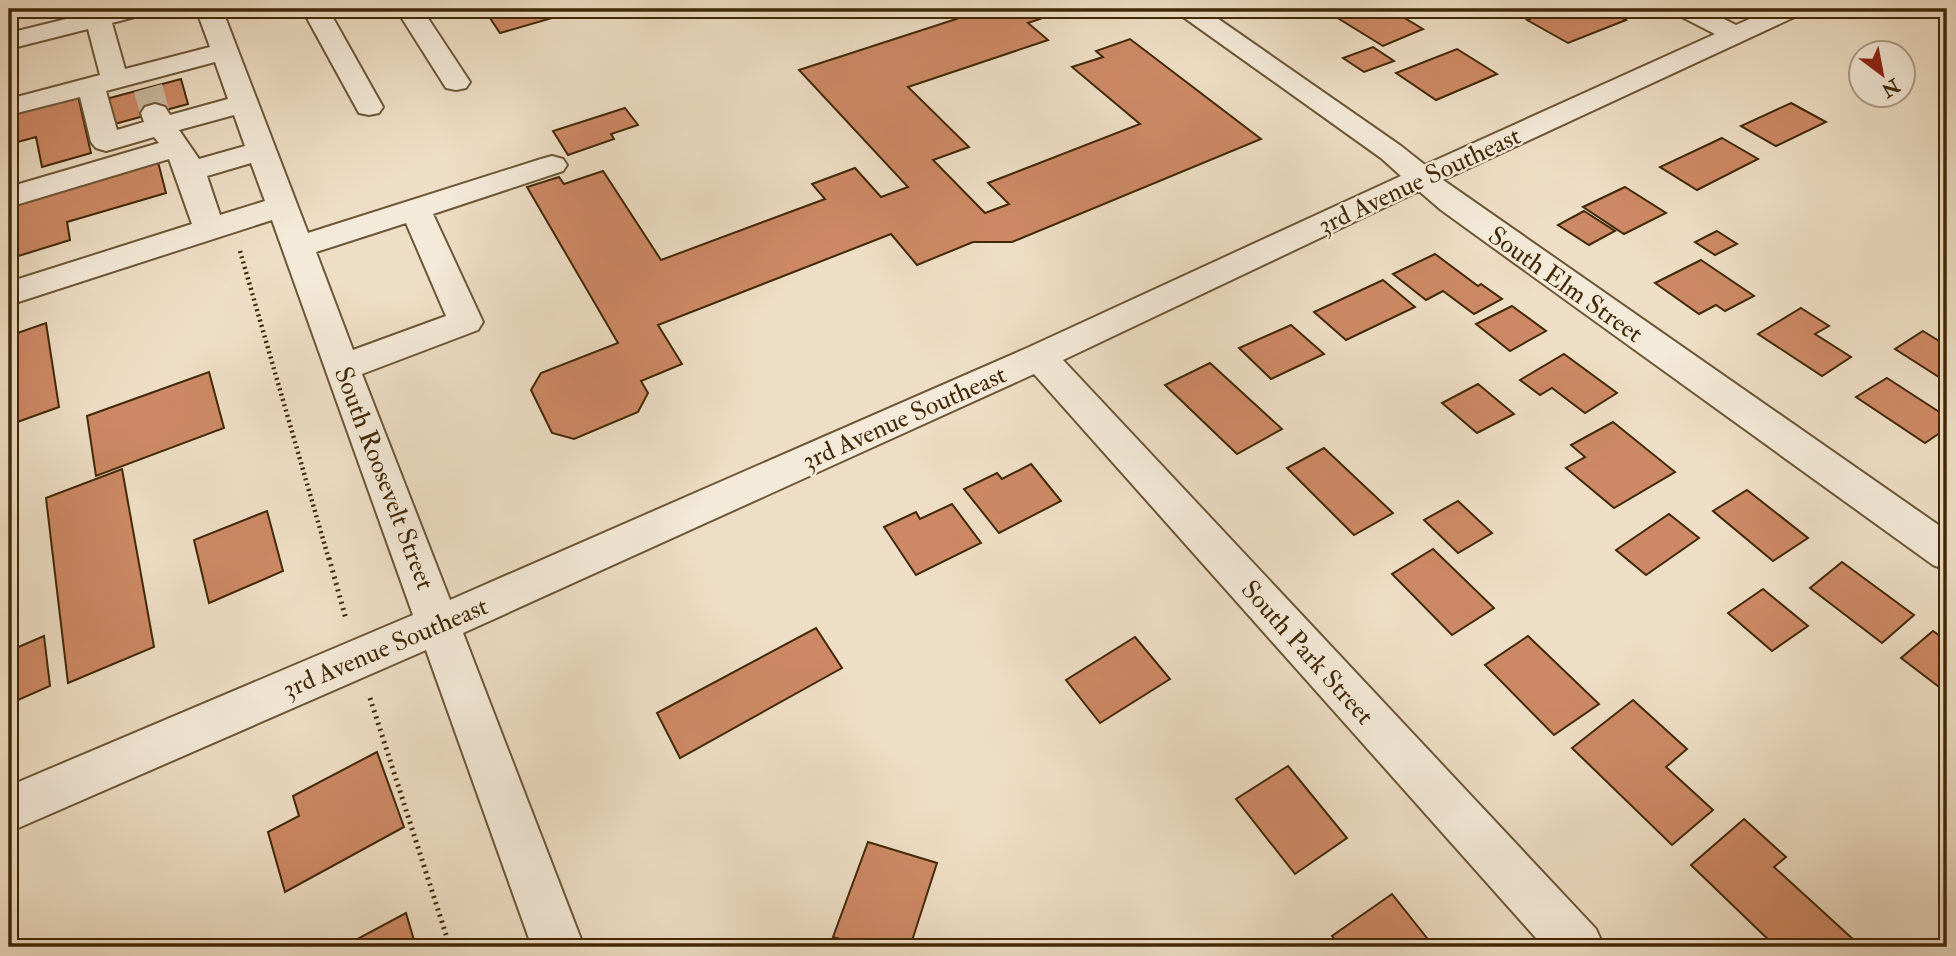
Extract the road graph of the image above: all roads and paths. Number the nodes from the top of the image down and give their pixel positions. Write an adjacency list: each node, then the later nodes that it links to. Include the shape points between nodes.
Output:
1 (137, 9): 8 (street)
2 (209, 9): 11 (street, South Roosevelt Street)
3 (315, 9): 17 (street)
4 (409, 9): 13 (street)
5 (1188, 9): 22 (street, South Elm Street)
6 (1685, 9): 9 (street)
7 (1792, 9): 9 (street, 3rd Avenue Southeast)
8 (98, 19): 10 (street); 14 (street)
9 (1735, 34): 22 (street, 3rd Avenue Southeast)
10 (9, 41)
11 (225, 51): 12 (street); 15 (street, South Roosevelt Street)
12 (188, 61): 18 (street); 19 (street)
13 (456, 82)
14 (103, 83): 16 (street); 19 (street); 19 (street, via 106,142)
15 (244, 103): 18 (street); 20 (street, South Roosevelt Street)
16 (9, 107)
17 (369, 107)
18 (207, 113): 19 (street)
19 (162, 119): 20 (street); 23 (street); 26 (street)
20 (262, 150): 24 (street, South Roosevelt Street)
21 (552, 165): 25 (street)
22 (1422, 178): 29 (street, 3rd Avenue Southeast); 31 (street, South Elm Street)
23 (9, 197)
24 (282, 206): 26 (street); 27 (street, South Roosevelt Street)
25 (415, 209): 27 (street); 30 (street, via 466,322)
26 (220, 225): 28 (street); 33 (path)
27 (298, 247): 30 (street, South Roosevelt Street)
28 (9, 294)
29 (1039, 357): 32 (street, 3rd Avenue Southeast); 37 (street, South Park Street)
30 (343, 368): 32 (street, South Roosevelt Street)
31 (1947, 553)
32 (440, 624): 33 (street, 3rd Avenue Southeast); 36 (street, South Roosevelt Street)
33 (358, 660): 34 (street, 3rd Avenue Southeast); 35 (path)
34 (9, 809)
35 (450, 947)
36 (558, 947)
37 (1578, 947)

